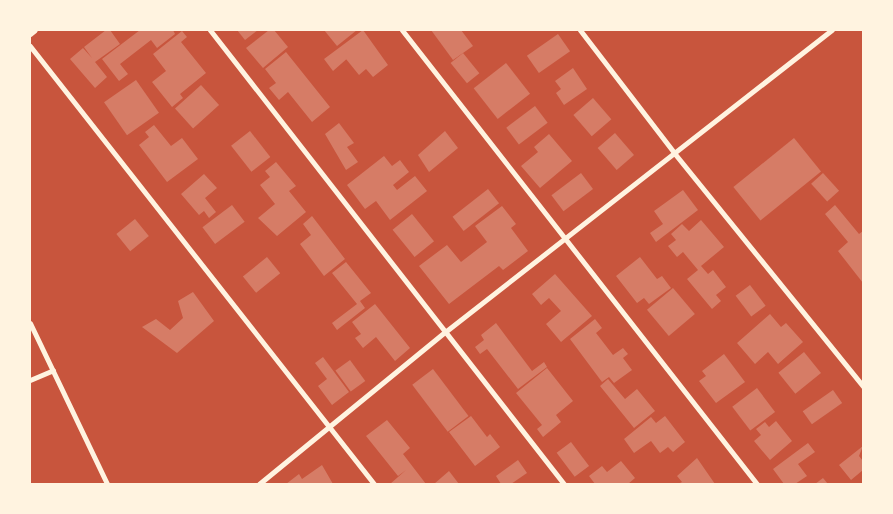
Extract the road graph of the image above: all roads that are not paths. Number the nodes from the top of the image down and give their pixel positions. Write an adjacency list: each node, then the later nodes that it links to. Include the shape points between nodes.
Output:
1 (35, 30): 6 (street)
2 (210, 30): 11 (street)
3 (402, 30): 9 (street)
4 (580, 30): 8 (street)
5 (832, 30): 8 (street)
6 (30, 34)
7 (30, 46): 15 (street)
8 (675, 154): 9 (street); 14 (street)
9 (564, 238): 11 (street); 20 (street)
10 (30, 323): 12 (street)
11 (445, 332): 15 (street); 19 (street)
12 (53, 370): 13 (street); 16 (street)
13 (30, 380)
14 (863, 386)
15 (330, 428): 17 (street); 18 (street)
16 (107, 484)
17 (259, 484)
18 (374, 484)
19 (564, 484)
20 (757, 484)

